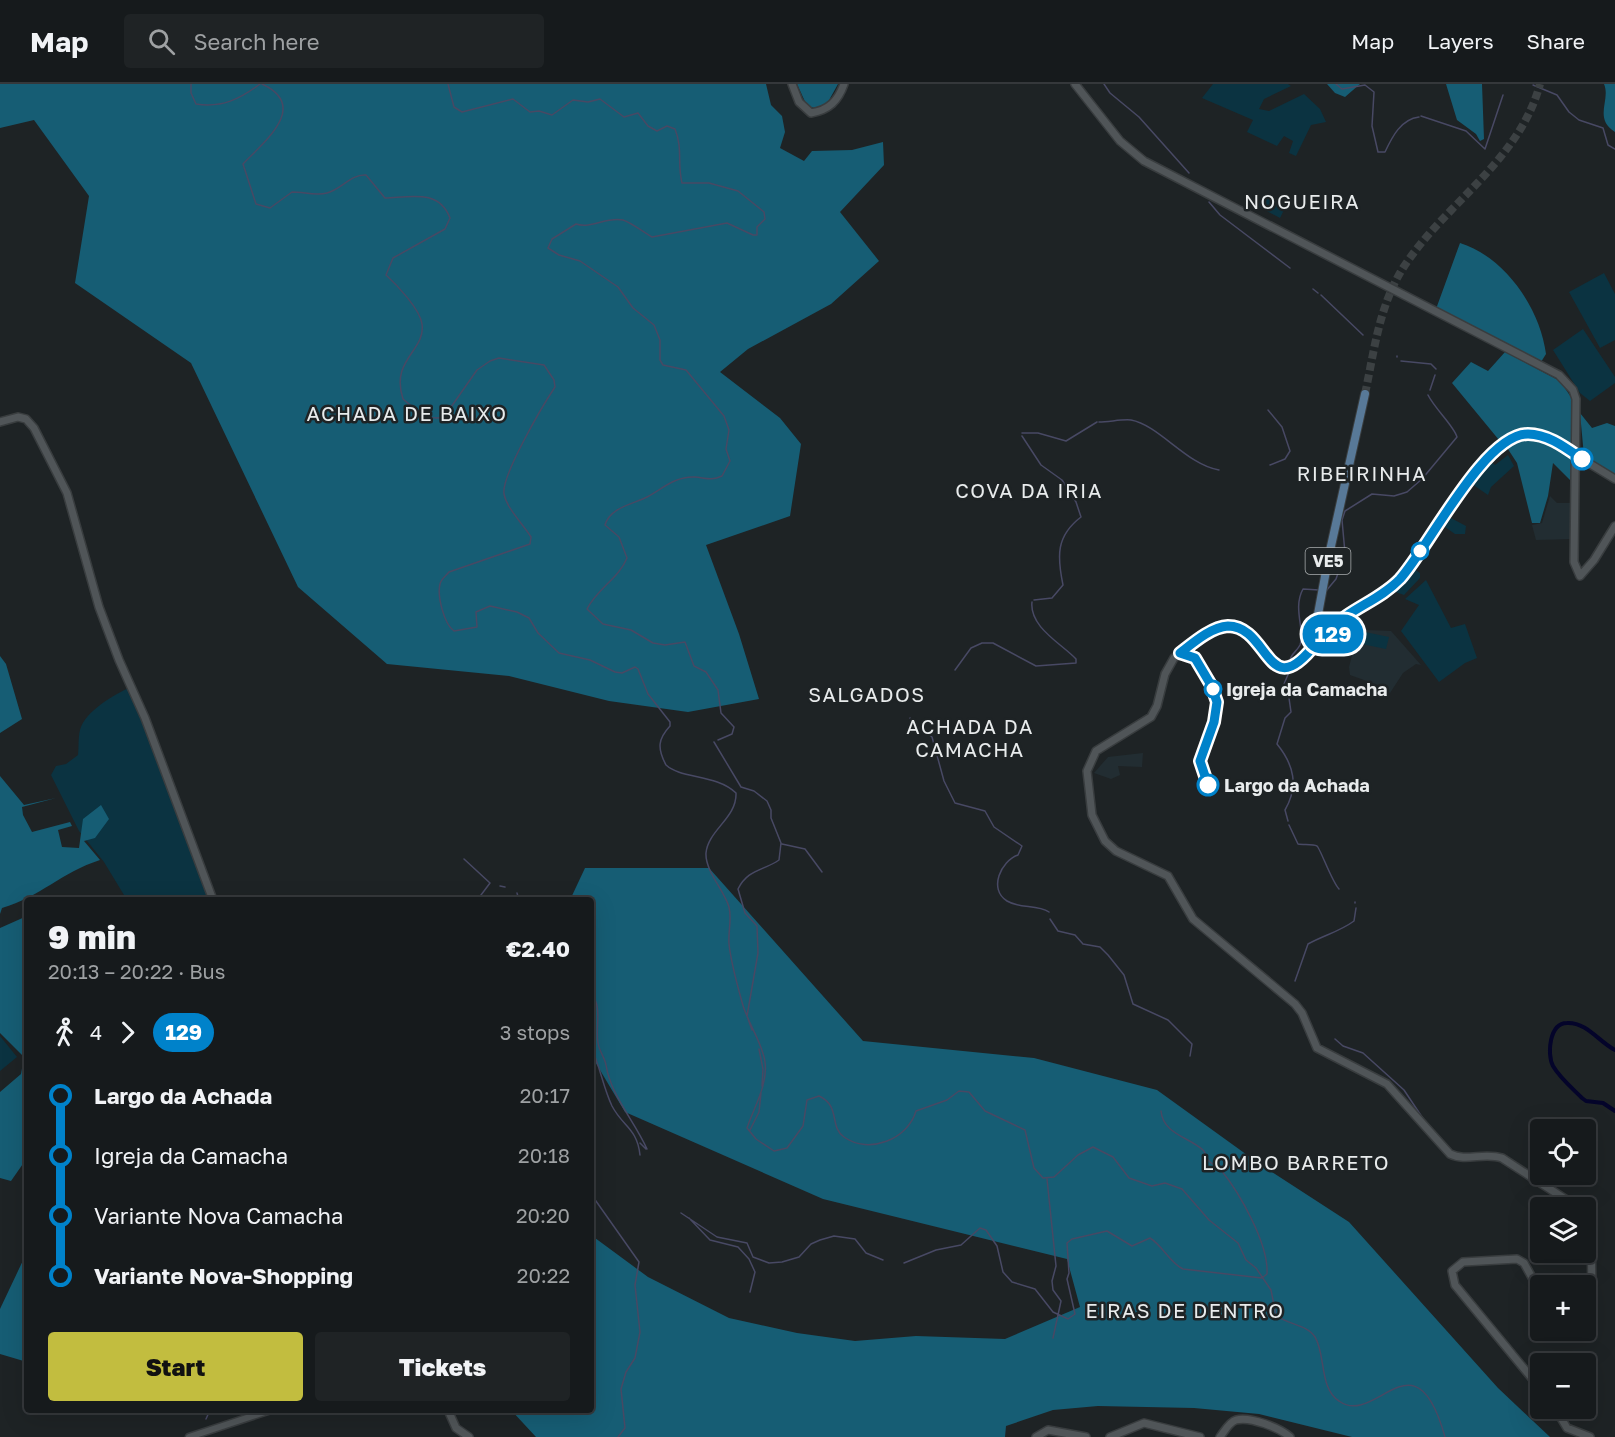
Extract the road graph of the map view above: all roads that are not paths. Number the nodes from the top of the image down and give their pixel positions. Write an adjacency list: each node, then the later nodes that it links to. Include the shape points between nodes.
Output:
1 (792, 84): 2 (main road, via 799,102 811,113 836,101)
2 (844, 84)
3 (1075, 84): 7 (main road, via 1120,141 1144,161 1559,375 1576,399 1574,562 1580,576)
4 (1365, 394): 8 (main road, VE5, via 1318,614)
5 (0, 422): 11 (main road, via 18,417 31,423 67,493 99,607 146,718)
6 (1615, 479): 9 (main road, bridge, via 1546,438 1516,436 1499,445 1468,482 1402,577 1376,599 1343,616)
7 (1615, 526)
8 (1320, 630): 9 (main road); 10 (main road)
9 (1330, 630): 10 (main road, via 1334,638 1330,645)
10 (1317, 642): 12 (main road, via 1299,664 1288,667 1269,660 1245,632 1229,626 1215,630 1177,655 1165,674 1151,717 1104,745 1091,759 1088,785 1099,833 1116,851 1168,876 1192,919 1300,1009 1317,1048 1387,1084 1450,1154 1502,1158)
11 (212, 897)
12 (1562, 1197)
13 (1531, 1275): 14 (main road, via 1518,1259 1463,1262 1452,1271 1460,1292)
14 (1530, 1376)
15 (262, 1413): 18 (street)
16 (449, 1413): 19 (main road, via 456,1428)
17 (1562, 1419): 26 (main road, via 1567,1428)
18 (189, 1437)
19 (469, 1437)
20 (1036, 1437): 21 (main road, via 1048,1430)
21 (1086, 1437)
22 (1110, 1437): 23 (main road, via 1144,1423)
23 (1200, 1437)
24 (1220, 1437): 25 (main road, via 1231,1422 1241,1420 1276,1427)
25 (1290, 1437)
26 (1590, 1437)

